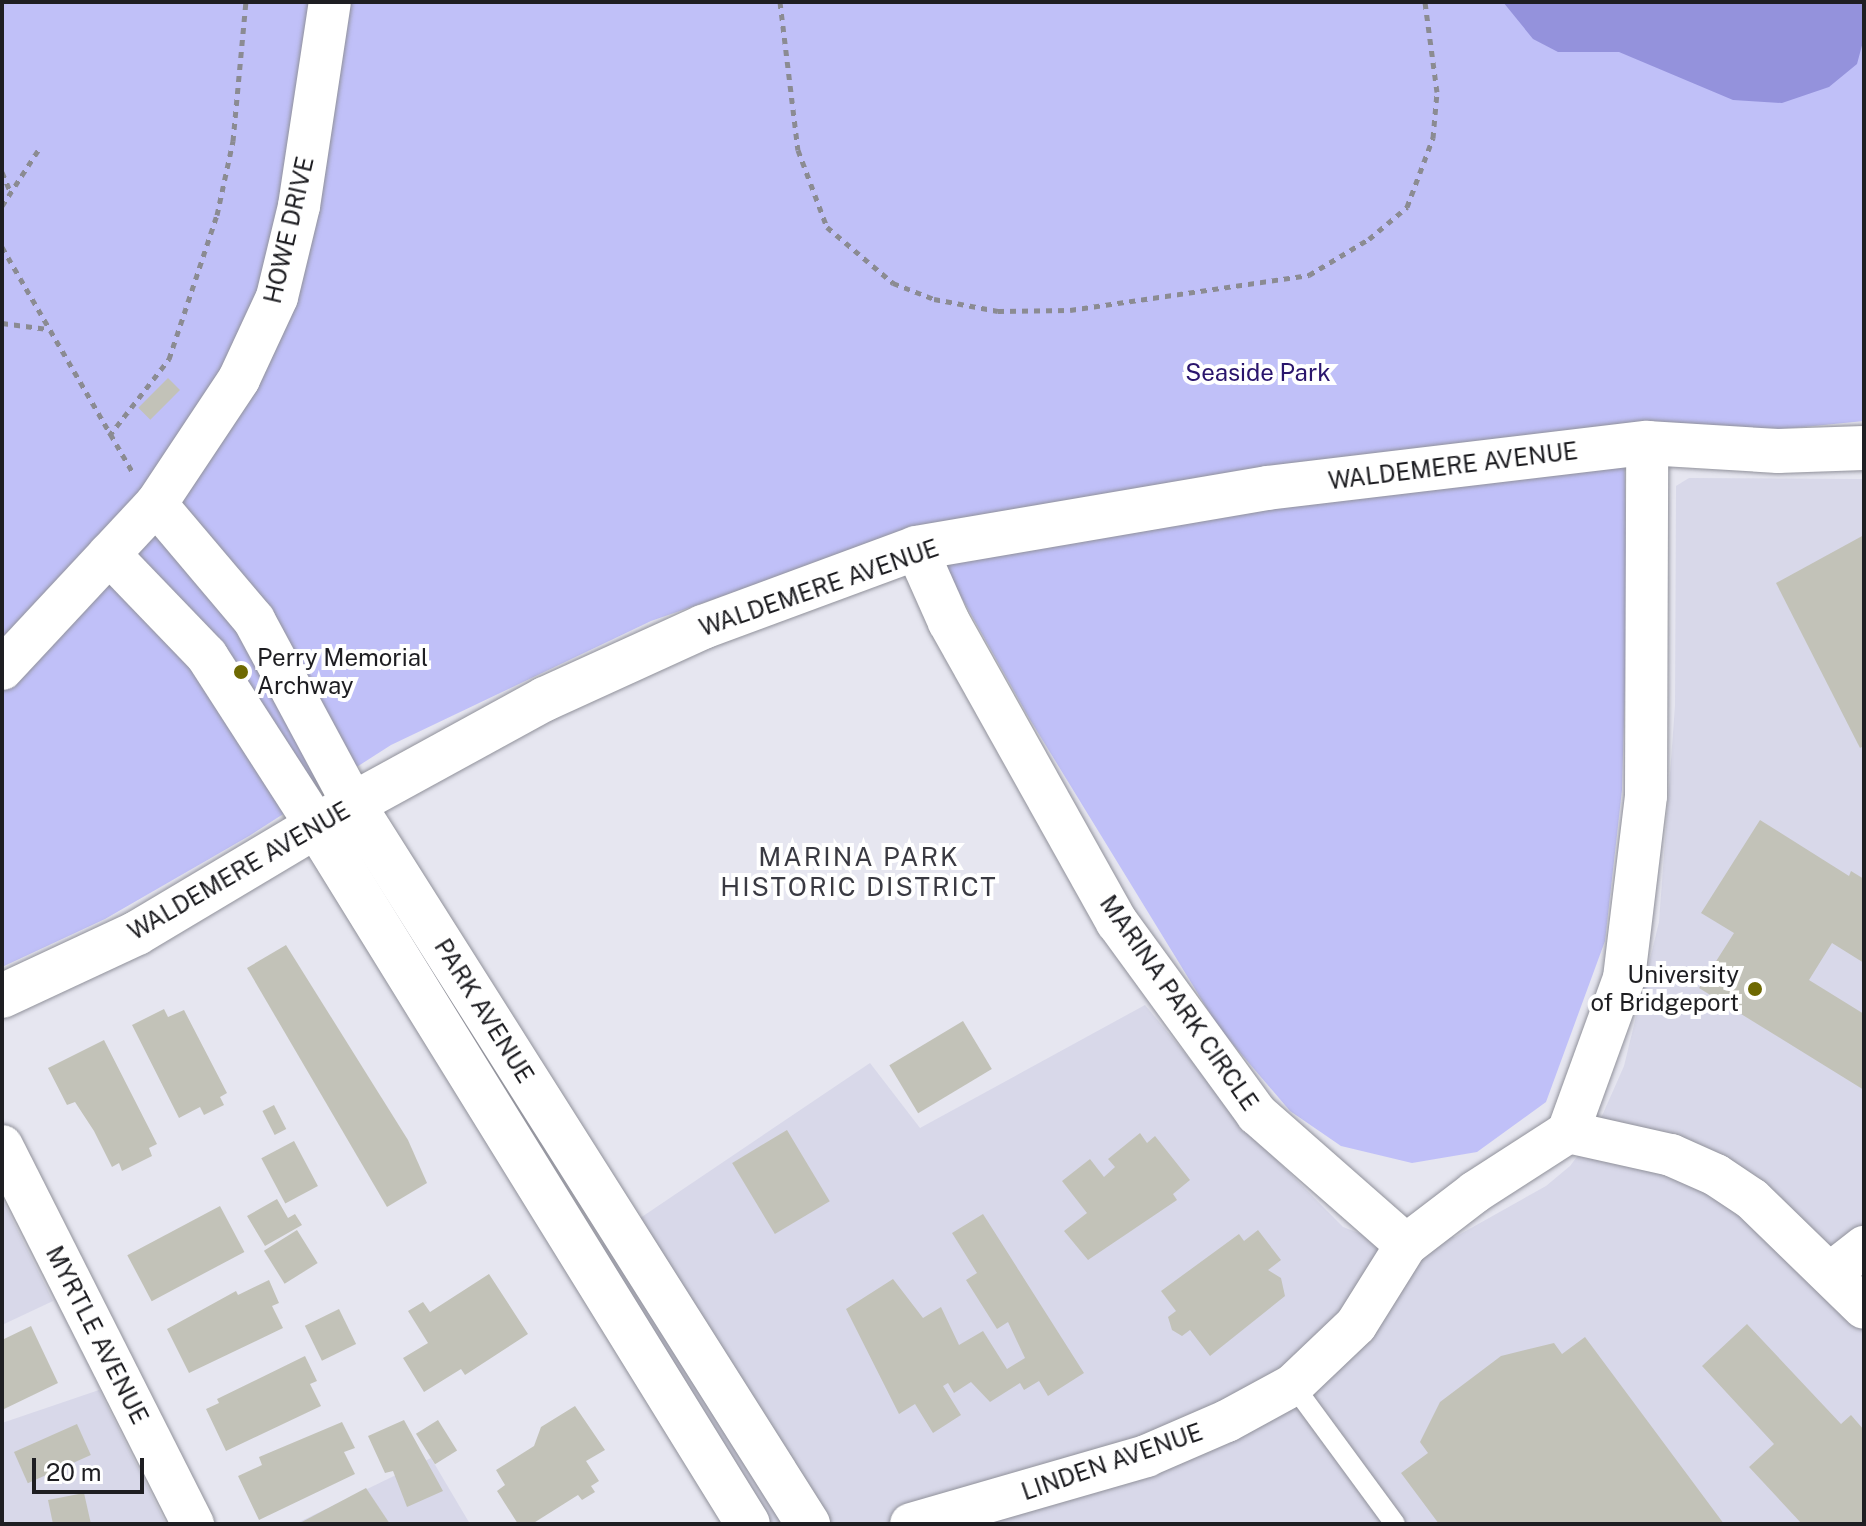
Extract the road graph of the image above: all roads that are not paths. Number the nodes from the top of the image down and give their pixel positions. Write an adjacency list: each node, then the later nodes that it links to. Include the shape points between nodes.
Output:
1 (330, 2): 4 (street, HOWE DRIVE, via 299,206 277,297 239,379)
2 (1647, 443): 3 (street, WALDEMERE AVENUE, via 1778,451); 5 (street, WALDEMERE AVENUE, via 1267,488); 10 (street, via 1646,796 1624,978)
3 (1864, 448)
4 (161, 496): 6 (street, HOWE DRIVE); 8 (street, PARK AVENUE, via 254,620)
5 (916, 548): 8 (street, WALDEMERE AVENUE, via 703,627 545,699); 12 (street, MARINA PARK CIRCLE, via 949,622 1117,922 1257,1114)
6 (109, 554): 7 (street, HOWE DRIVE); 8 (street, PARK AVENUE, via 207,656)
7 (2, 669)
8 (335, 815): 9 (street, WALDEMERE AVENUE, via 137,933); 17 (street, PARK AVENUE); 18 (street, PARK AVENUE)
9 (2, 996)
10 (1568, 1132): 12 (street, LINDEN AVENUE); 13 (street, via 1671,1155 1716,1175)
11 (2, 1146): 16 (street, MYRTLE AVENUE)
12 (1406, 1245): 15 (street, LINDEN AVENUE, via 1356,1325)
13 (1848, 1260): 14 (street)
14 (1864, 1308)
15 (1293, 1385): 19 (street, LINDEN AVENUE, via 1146,1456); 20 (lane)
16 (193, 1524)
17 (748, 1524)
18 (808, 1524)
19 (911, 1524)
20 (1395, 1524)

